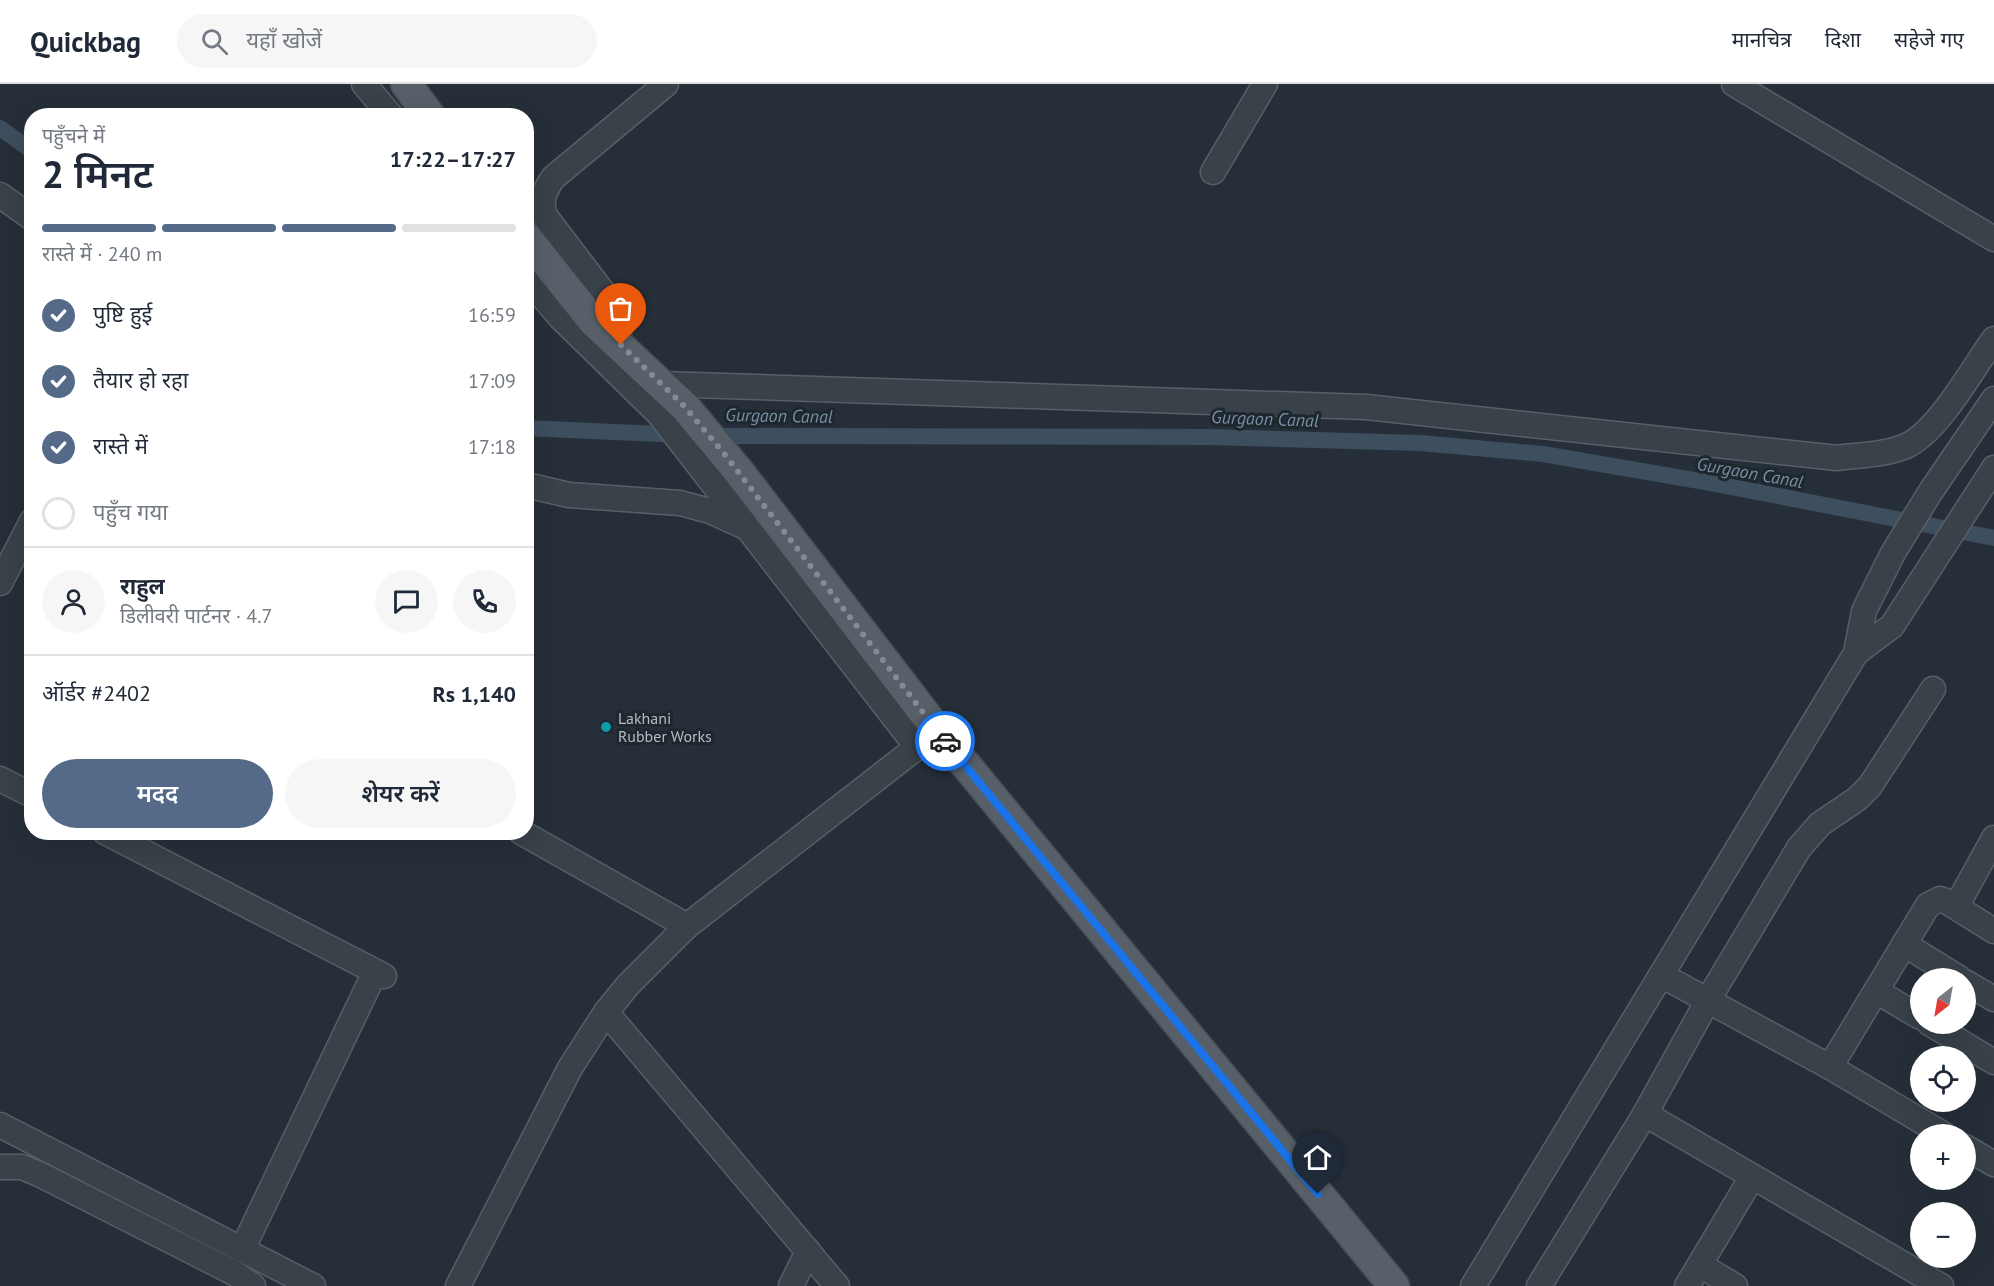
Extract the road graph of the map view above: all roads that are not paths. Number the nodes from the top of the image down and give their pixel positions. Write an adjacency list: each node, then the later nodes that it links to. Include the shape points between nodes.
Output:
1 (364, 84): 6 (street)
2 (406, 84): 7 (main road)
3 (666, 84): 15 (street, via 553,178 541,205 545,216 612,304)
4 (1265, 84): 8 (street)
5 (1734, 84): 11 (street)
6 (384, 108)
7 (424, 108)
8 (1213, 172)
9 (0, 195): 10 (street)
10 (24, 212)
11 (1994, 239)
12 (534, 247): 15 (main road)
13 (534, 286): 15 (street, via 588,345)
14 (1994, 339): 16 (street, via 1924,435 1906,446 1837,458 1366,407)
15 (613, 352): 16 (main road); 18 (street)
16 (662, 384): 18 (main road)
17 (1994, 399): 24 (street, via 1930,491 1893,553 1864,611)
18 (672, 410): 21 (street, via 705,472); 26 (main road, via 740,473)
19 (1994, 468): 24 (street, via 1892,626)
20 (534, 487): 21 (street, via 569,495 680,503)
21 (748, 528): 26 (street)
22 (22, 566): 23 (street)
23 (0, 583)
24 (1856, 652): 37 (street)
25 (1932, 689): 41 (street, via 1870,786 1820,824 1799,848)
26 (928, 739): 33 (street); 62 (main road)
27 (0, 780): 28 (street)
28 (24, 791)
29 (1994, 838): 32 (street)
30 (534, 839): 33 (street)
31 (120, 840): 54 (street, via 380,974)
32 (1956, 907): 34 (street); 35 (street, via 1940,899 1928,904)
33 (687, 926): 43 (street)
34 (1994, 932)
35 (1904, 944): 36 (street); 39 (street)
36 (1943, 968)
37 (1661, 975): 41 (street); 63 (street)
38 (1976, 988): 40 (street)
39 (1876, 991): 42 (street); 46 (street)
40 (1994, 999)
41 (1708, 1000): 46 (street); 47 (street)
42 (1910, 1011)
43 (606, 1012): 55 (street); 59 (street, via 570,1068)
44 (1947, 1034): 45 (street)
45 (1994, 1062)
46 (1830, 1067): 48 (street)
47 (1644, 1114): 53 (street); 64 (street)
48 (1926, 1124)
49 (0, 1125): 54 (street)
50 (1976, 1153): 51 (street)
51 (1994, 1164)
52 (0, 1167): 57 (street, via 22,1167 41,1175)
53 (1752, 1178): 56 (street); 67 (street)
54 (242, 1250): 58 (street)
55 (808, 1251): 60 (street); 61 (street)
56 (1700, 1264): 65 (street); 66 (street)
57 (253, 1286)
58 (313, 1286)
59 (458, 1286)
60 (791, 1286)
61 (837, 1286)
62 (1394, 1286)
63 (1473, 1286)
64 (1539, 1286)
65 (1687, 1286)
66 (1736, 1286)
67 (1941, 1286)

